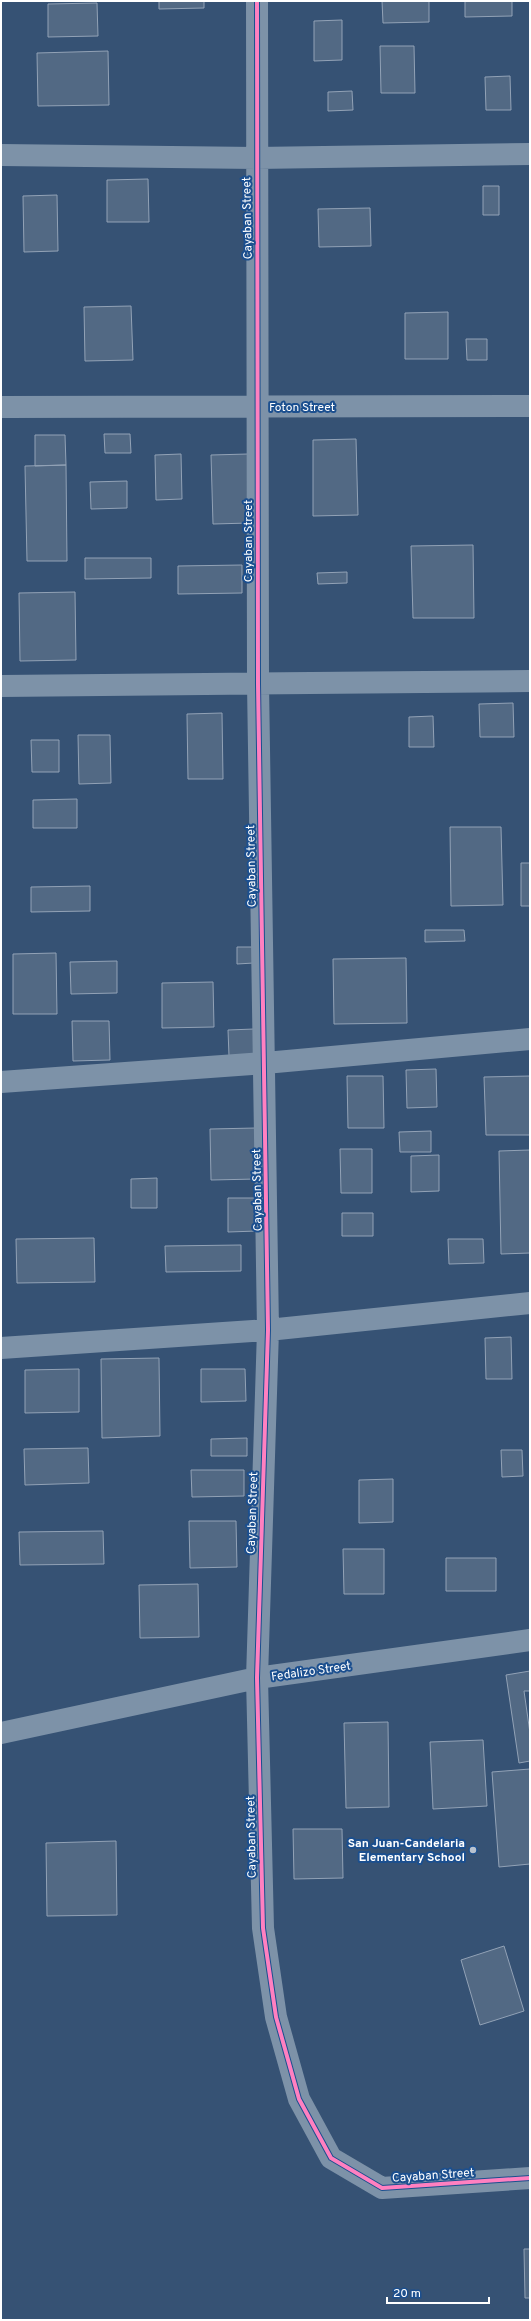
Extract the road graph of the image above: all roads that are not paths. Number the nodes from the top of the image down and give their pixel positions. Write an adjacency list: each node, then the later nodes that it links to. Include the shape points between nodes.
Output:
1 (257, 1): 4 (street, Cayaban Street)
2 (530, 154): 4 (street)
3 (1, 155): 4 (street)
4 (256, 158): 7 (street, Cayaban Street)
5 (530, 406): 7 (street, Foton Street)
6 (1, 407): 7 (street, Foton Street)
7 (259, 407): 9 (street, Cayaban Street)
8 (530, 681): 9 (street)
9 (258, 684): 10 (street); 12 (street, Cayaban Street)
10 (1, 686)
11 (530, 1039): 12 (street)
12 (265, 1063): 13 (street); 15 (street, Cayaban Street)
13 (1, 1082)
14 (530, 1303): 15 (street)
15 (268, 1330): 16 (street); 18 (street, Cayaban Street)
16 (1, 1348)
17 (530, 1640): 18 (street, Fedalizo Street)
18 (257, 1678): 19 (street, Fedalizo Street); 20 (street, Cayaban Street, via 263,1928 276,2017 299,2099 332,2158 382,2188)
19 (1, 1732)
20 (530, 2178)

